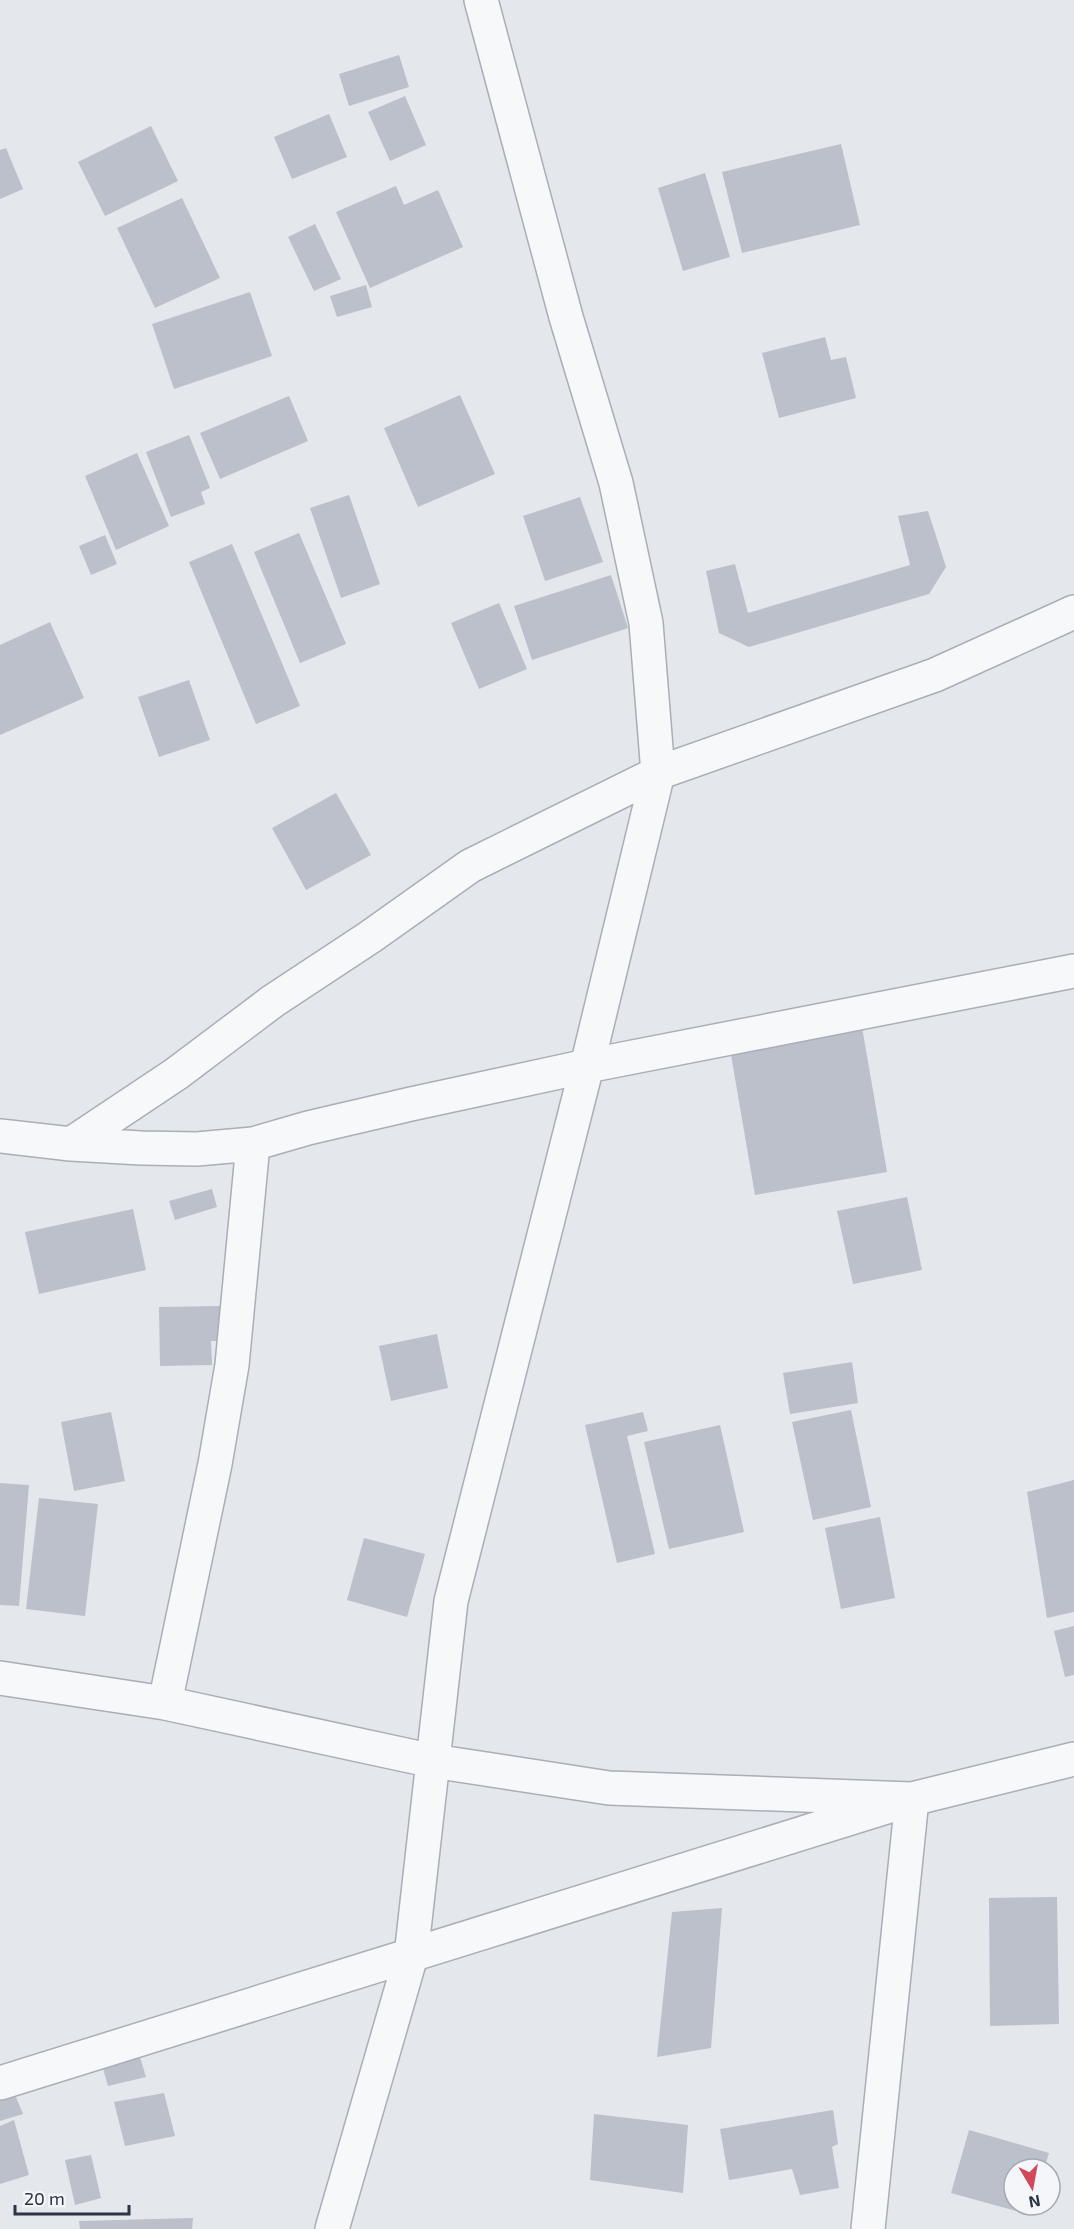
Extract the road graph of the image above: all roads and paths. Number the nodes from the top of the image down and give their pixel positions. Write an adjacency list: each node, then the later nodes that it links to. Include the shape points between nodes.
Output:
1 (481, 0): 3 (street, via 566,317 616,483 646,623)
2 (1074, 612): 3 (street, via 935,675)
3 (658, 773): 5 (street); 7 (street, via 470,866)
4 (1074, 971): 5 (street)
5 (586, 1066): 8 (street, via 365,1114); 12 (street, via 451,1601)
6 (0, 1136): 7 (street)
7 (71, 1144): 8 (street, via 197,1149)
8 (253, 1144): 10 (street, via 232,1365)
9 (0, 1678): 10 (street)
10 (165, 1703): 12 (street)
11 (1074, 1759): 13 (street)
12 (434, 1761): 13 (street, via 609,1788); 14 (street)
13 (912, 1799): 14 (street); 17 (street)
14 (411, 1956): 15 (street); 16 (street)
15 (0, 2082)
16 (332, 2229)
17 (868, 2229)

